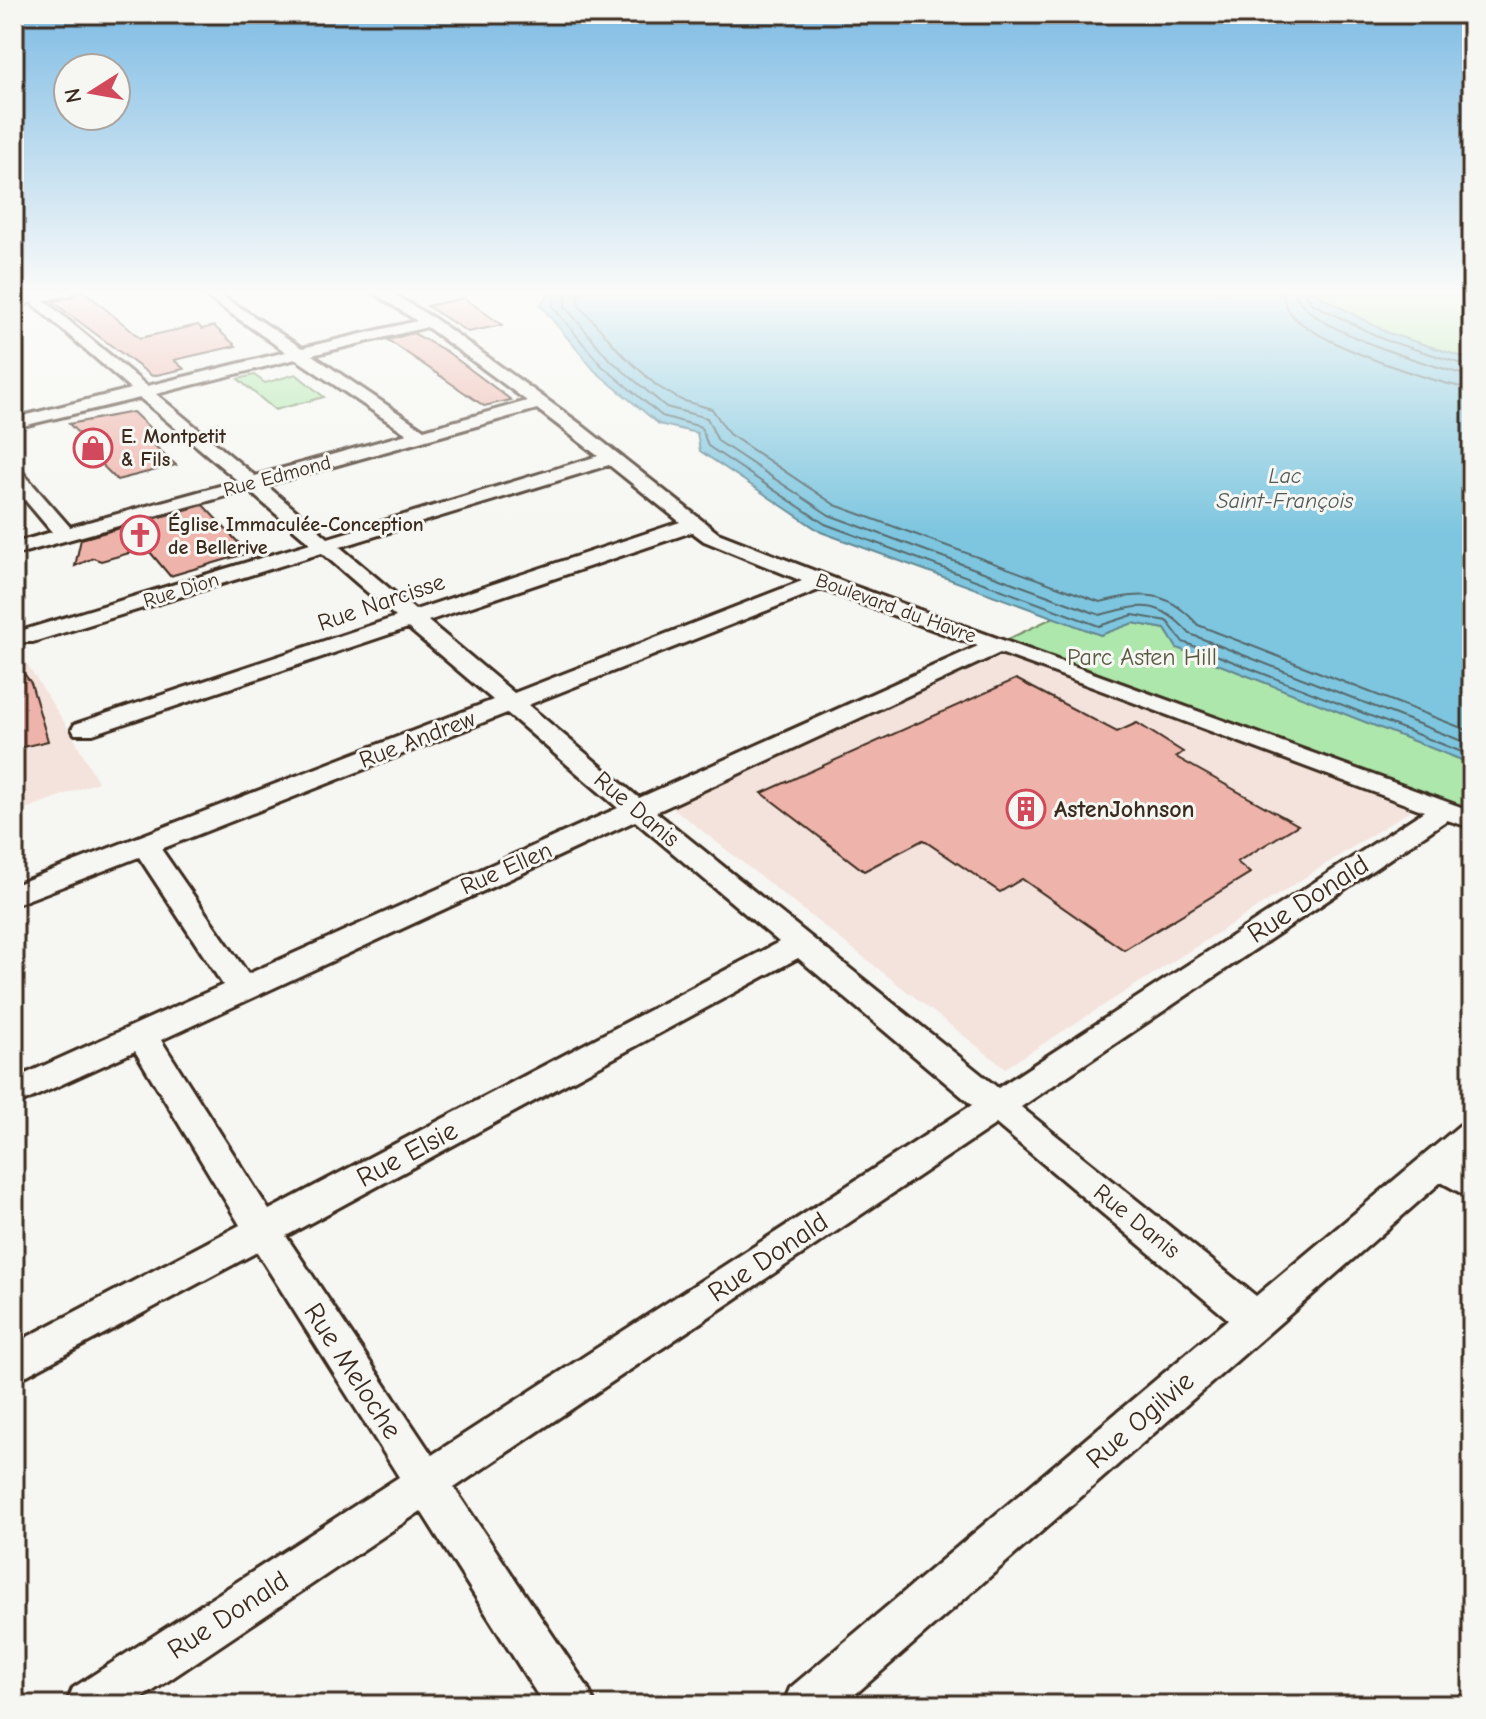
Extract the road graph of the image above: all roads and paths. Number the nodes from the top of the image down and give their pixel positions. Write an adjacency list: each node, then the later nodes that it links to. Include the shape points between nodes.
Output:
1 (121, 371): 5 (street, Rue Danis)
2 (228, 371): 5 (street)
3 (325, 371): 8 (street)
4 (497, 371): 6 (street, Boulevard du Havre)
5 (145, 391): 7 (street); 11 (street, Rue Danis)
6 (540, 403): 8 (street, Rue Edmond); 9 (street, Boulevard du Havre)
7 (14, 423)
8 (421, 436): 11 (street, Rue Edmond)
9 (611, 458): 12 (street, Boulevard du Havre); 14 (street, Rue Dion)
10 (14, 475): 13 (street)
11 (254, 483): 13 (street, Rue Edmond); 14 (street, Rue Danis)
12 (695, 524): 16 (street, Boulevard du Havre, via 749,556); 17 (street, Rue Narcisse)
13 (66, 535): 15 (street, Rue Edmond)
14 (328, 545): 17 (street, Rue Danis); 18 (street, Rue Dion)
15 (14, 549)
16 (820, 582): 19 (street, Boulevard du Havre); 20 (street, Rue Andrew)
17 (414, 618): 20 (street, Rue Danis); 21 (street, Rue Narcisse)
18 (25, 637)
19 (999, 645): 22 (street, Rue Ellen); 23 (street, Boulevard du Havre)
20 (511, 702): 22 (street, Rue Danis); 24 (street, Rue Andrew)
21 (84, 729)
22 (636, 809): 26 (street, Rue Danis); 27 (street, Rue Ellen)
23 (1459, 814): 30 (street, Rue Donald)
24 (145, 845): 25 (street, Rue Andrew); 27 (street)
25 (14, 896)
26 (800, 944): 30 (street, Rue Danis); 34 (street, Rue Elsie)
27 (241, 988): 28 (street, Rue Ellen)
28 (141, 1034): 29 (street, Rue Ellen); 34 (street, Rue Meloche)
29 (14, 1093)
30 (995, 1105): 35 (street, Rue Danis); 37 (street, Rue Donald)
31 (1472, 1134): 32 (street, Rue Ogilvie)
32 (1439, 1162): 33 (street); 35 (street, Rue Ogilvie)
33 (1472, 1185)
34 (263, 1231): 36 (street, Rue Elsie); 37 (street, Rue Meloche)
35 (1257, 1320): 40 (street, Rue Ogilvie)
36 (14, 1364)
37 (427, 1485): 38 (street, Rue Donald); 39 (street, Rue Meloche)
38 (90, 1705)
39 (571, 1705)
40 (807, 1705)

